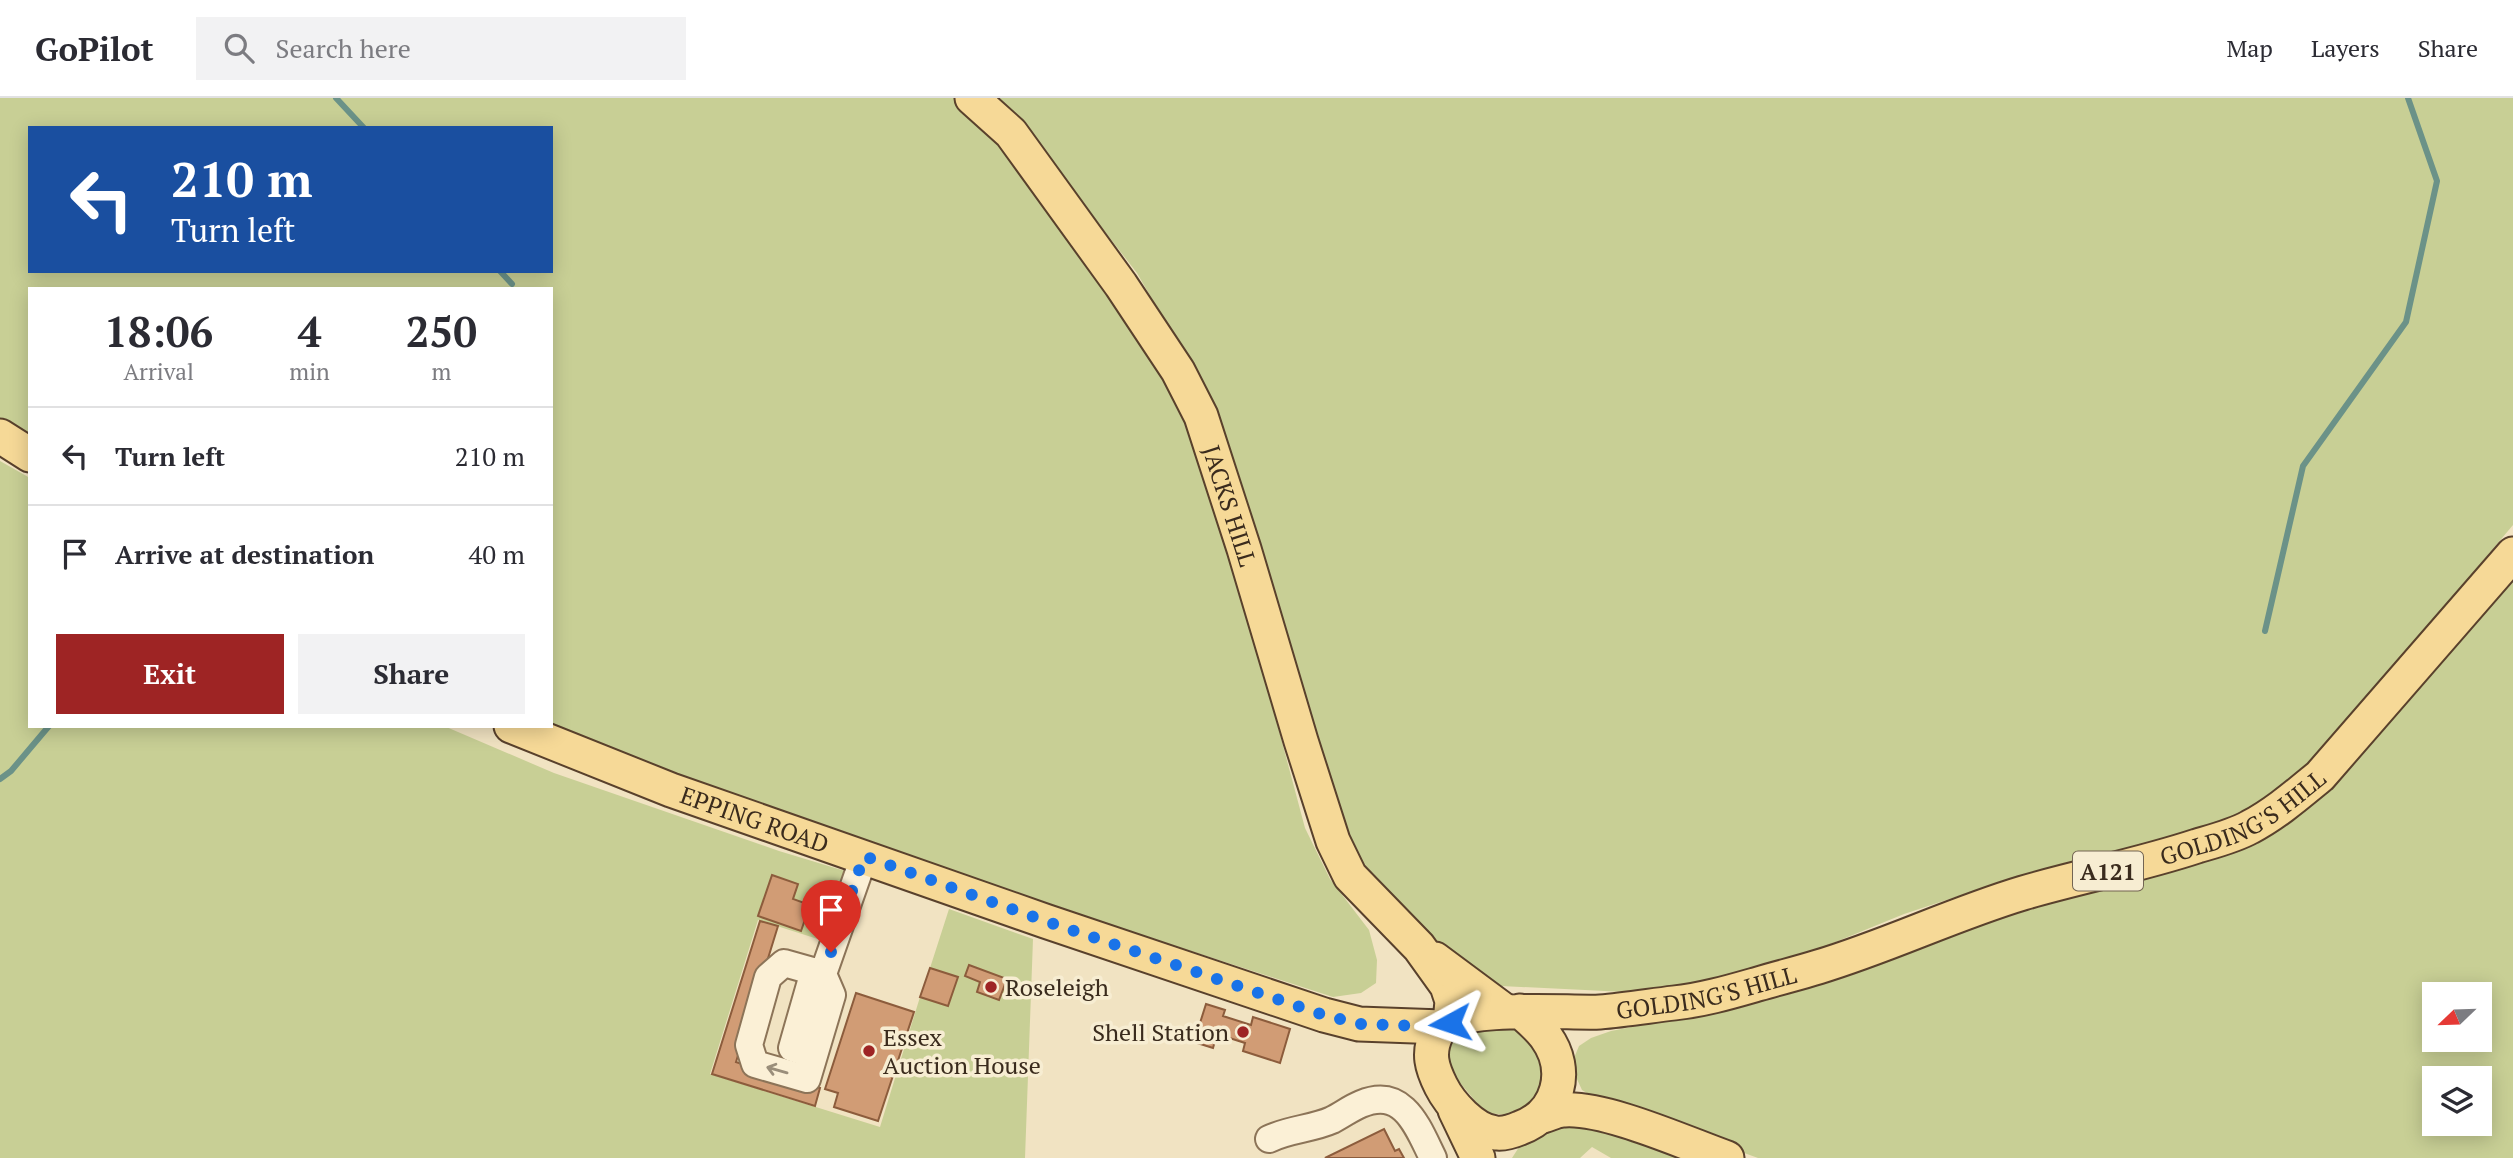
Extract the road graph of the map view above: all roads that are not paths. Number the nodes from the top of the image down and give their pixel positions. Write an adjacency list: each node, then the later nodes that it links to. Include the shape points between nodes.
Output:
1 (971, 98): 7 (main road, JACKS HILL, via 1011,133 1178,371 1201,416 1333,841 1350,876)
2 (0, 436): 3 (main road)
3 (28, 454)
4 (2513, 554): 10 (main road, GOLDING'S HILL / A121, via 2320,776 2249,827 2165,857 2023,893 1820,967 1696,1001)
5 (516, 728): 6 (main road, EPPING ROAD, via 671,790)
6 (864, 856): 8 (lane); 11 (main road, EPPING ROAD, via 1233,985)
7 (1419, 947): 9 (main road); 12 (main road, via 1447,986 1452,1001)
8 (818, 972): 8 (lane, one-way to 8, via 832,995 807,1079 755,1064 749,1045 768,977 783,963)
9 (1512, 1011): 10 (main road, GOLDING'S HILL / A121); 12 (main road); 13 (main road, via 1548,1038)
10 (1599, 1012): 13 (main road, GOLDING'S HILL, via 1563,1044)
11 (1359, 1024): 12 (main road, EPPING ROAD); 14 (main road, EPPING ROAD, via 1398,1046)
12 (1446, 1025): 14 (main road, via 1437,1034 1430,1058)
13 (1558, 1070): 15 (main road, via 1570,1093); 16 (main road, via 1555,1100)
14 (1447, 1097): 16 (main road, via 1477,1125 1494,1133); 19 (main road)
15 (1610, 1117): 16 (main road, via 1562,1110); 21 (main road)
16 (1534, 1121): 20 (main road)
17 (1269, 1139): 18 (lane, via 1332,1120 1362,1104 1389,1101 1412,1116)
18 (1433, 1158)
19 (1478, 1158)
20 (1507, 1158)
21 (1727, 1158)

